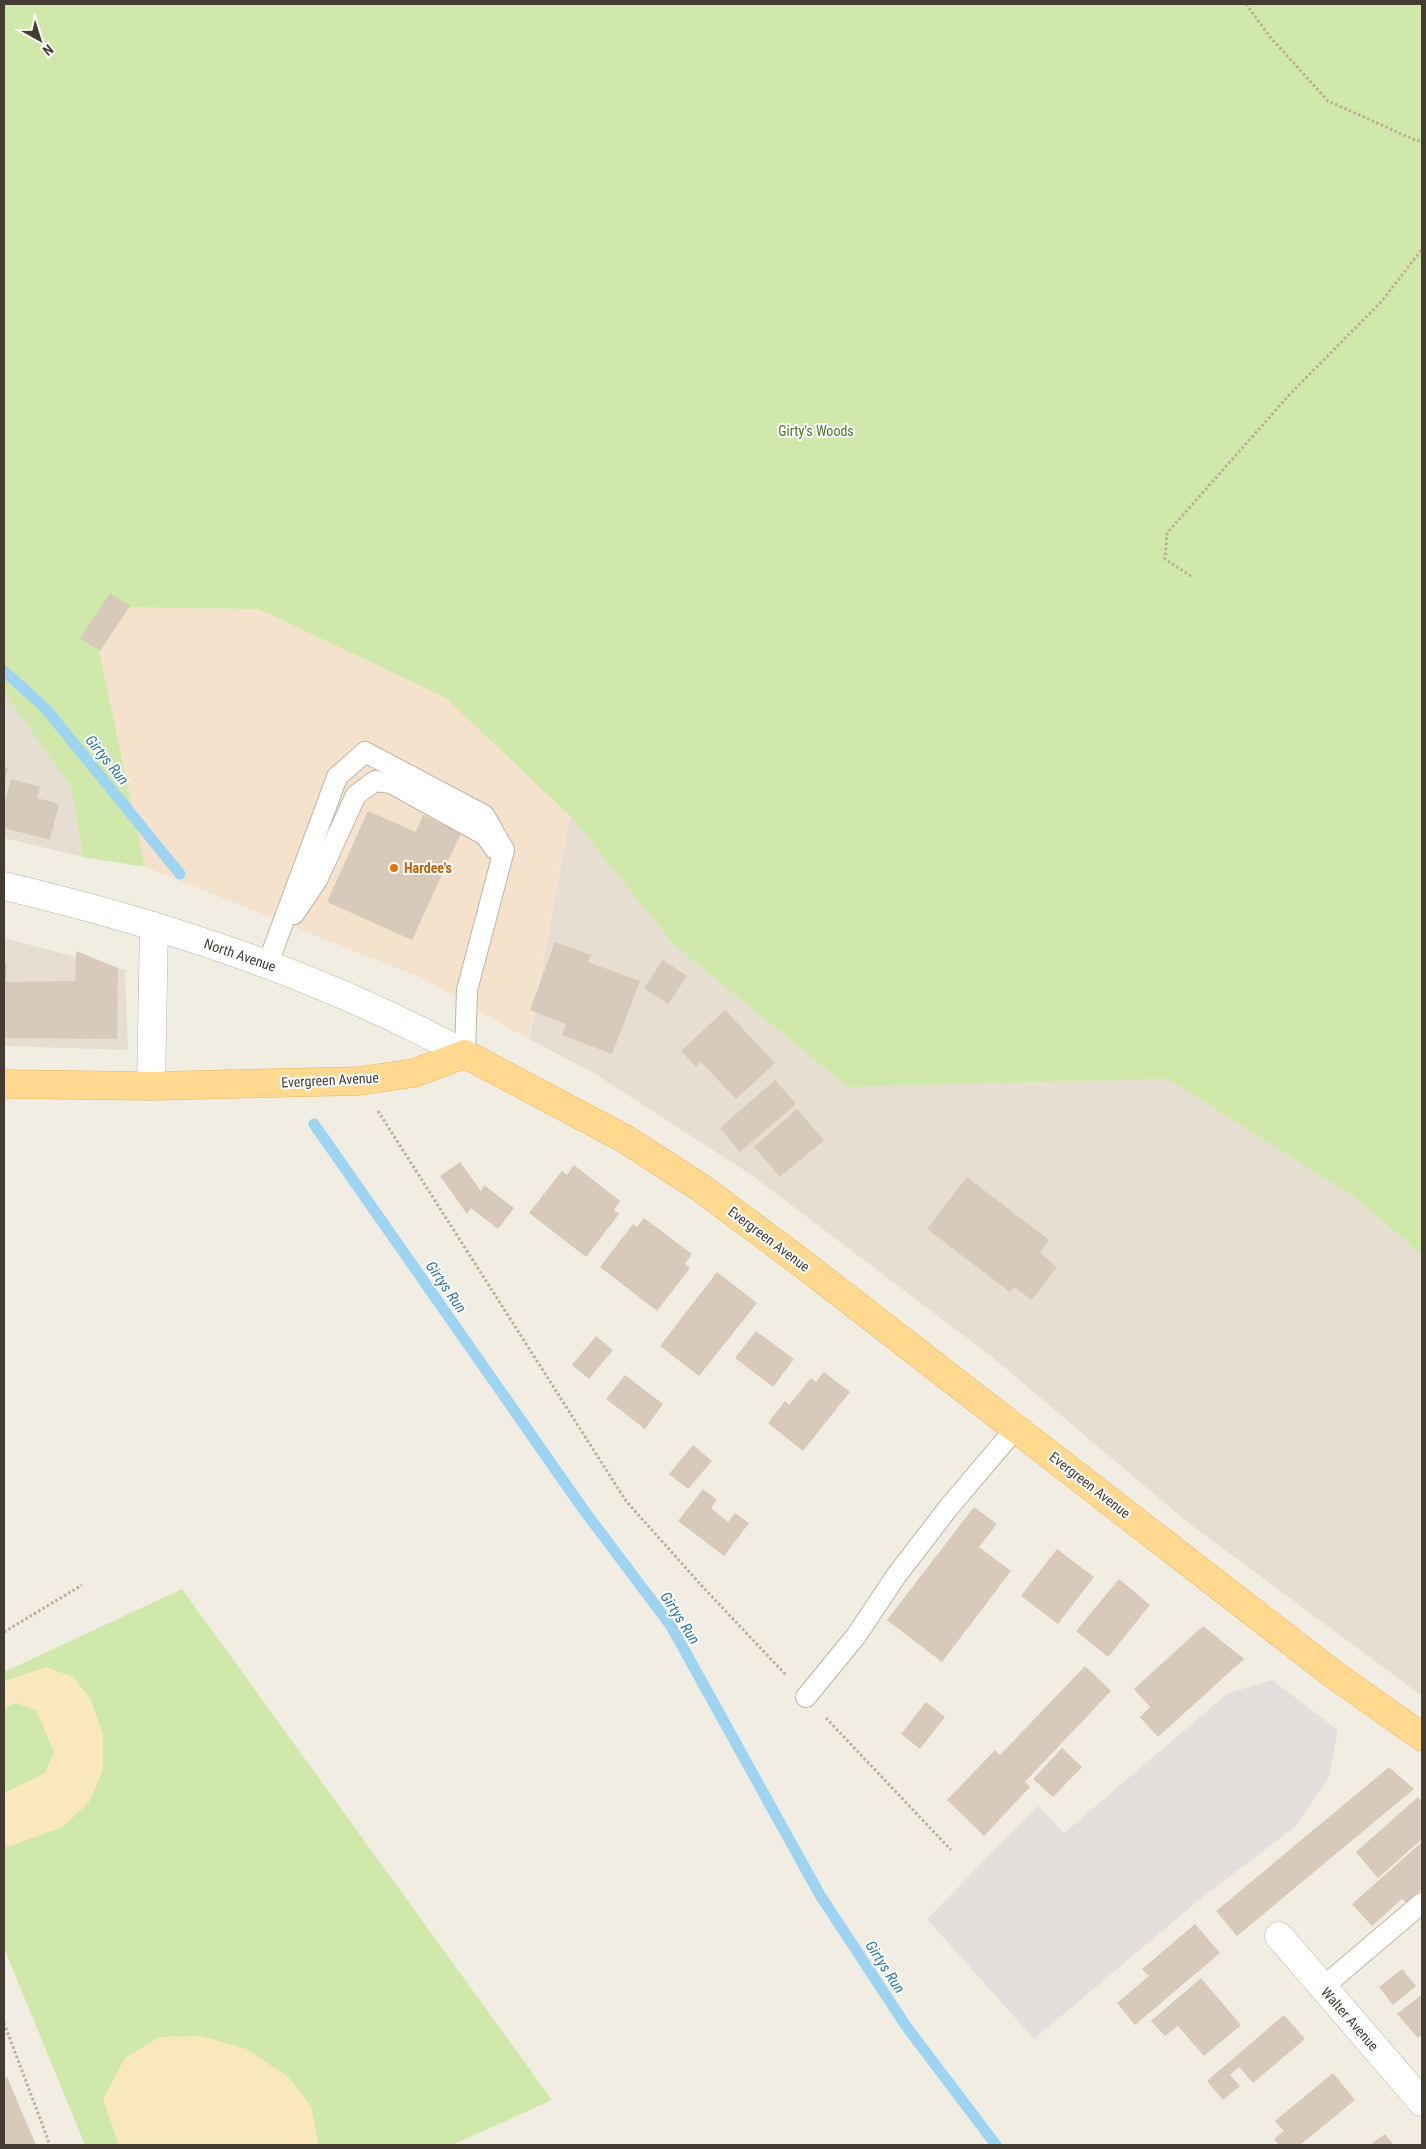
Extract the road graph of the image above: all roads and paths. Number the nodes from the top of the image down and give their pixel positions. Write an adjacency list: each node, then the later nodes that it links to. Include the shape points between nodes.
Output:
1 (1246, 4): 2 (path, via 1270,37 1328,101)
2 (1422, 141)
3 (1422, 249): 4 (path, via 1382,301 1291,393 1167,533 1165,559)
4 (1191, 576)
5 (502, 859): 8 (lane, via 485,835 391,783 375,781 356,795 317,880); 8 (lane, via 504,850 484,815 365,752 337,777); 9 (lane, via 467,990)
6 (4, 886): 7 (street, North Avenue)
7 (154, 926): 8 (street, North Avenue); 12 (street)
8 (272, 952): 9 (street, North Avenue, via 351,997)
9 (465, 1054): 10 (main road, Evergreen Avenue, via 414,1073); 13 (main road, Evergreen Avenue, via 625,1139 701,1188)
10 (359, 1081): 12 (main road, Evergreen Avenue); 16 (path, via 626,1501)
11 (4, 1084): 12 (main road, Evergreen Avenue)
12 (151, 1086)
13 (1016, 1428): 16 (lane, via 943,1515 896,1576 856,1636); 17 (main road, Evergreen Avenue, via 1333,1674)
14 (82, 1585): 15 (path)
15 (4, 1632)
16 (806, 1697): 18 (path)
17 (1422, 1737)
18 (951, 1850)
19 (1422, 1903): 21 (lane)
20 (1279, 1936): 21 (street, Walter Avenue)
21 (1323, 1987): 23 (street, Walter Avenue)
22 (4, 2023): 24 (path)
23 (1422, 2102)
24 (50, 2145)

